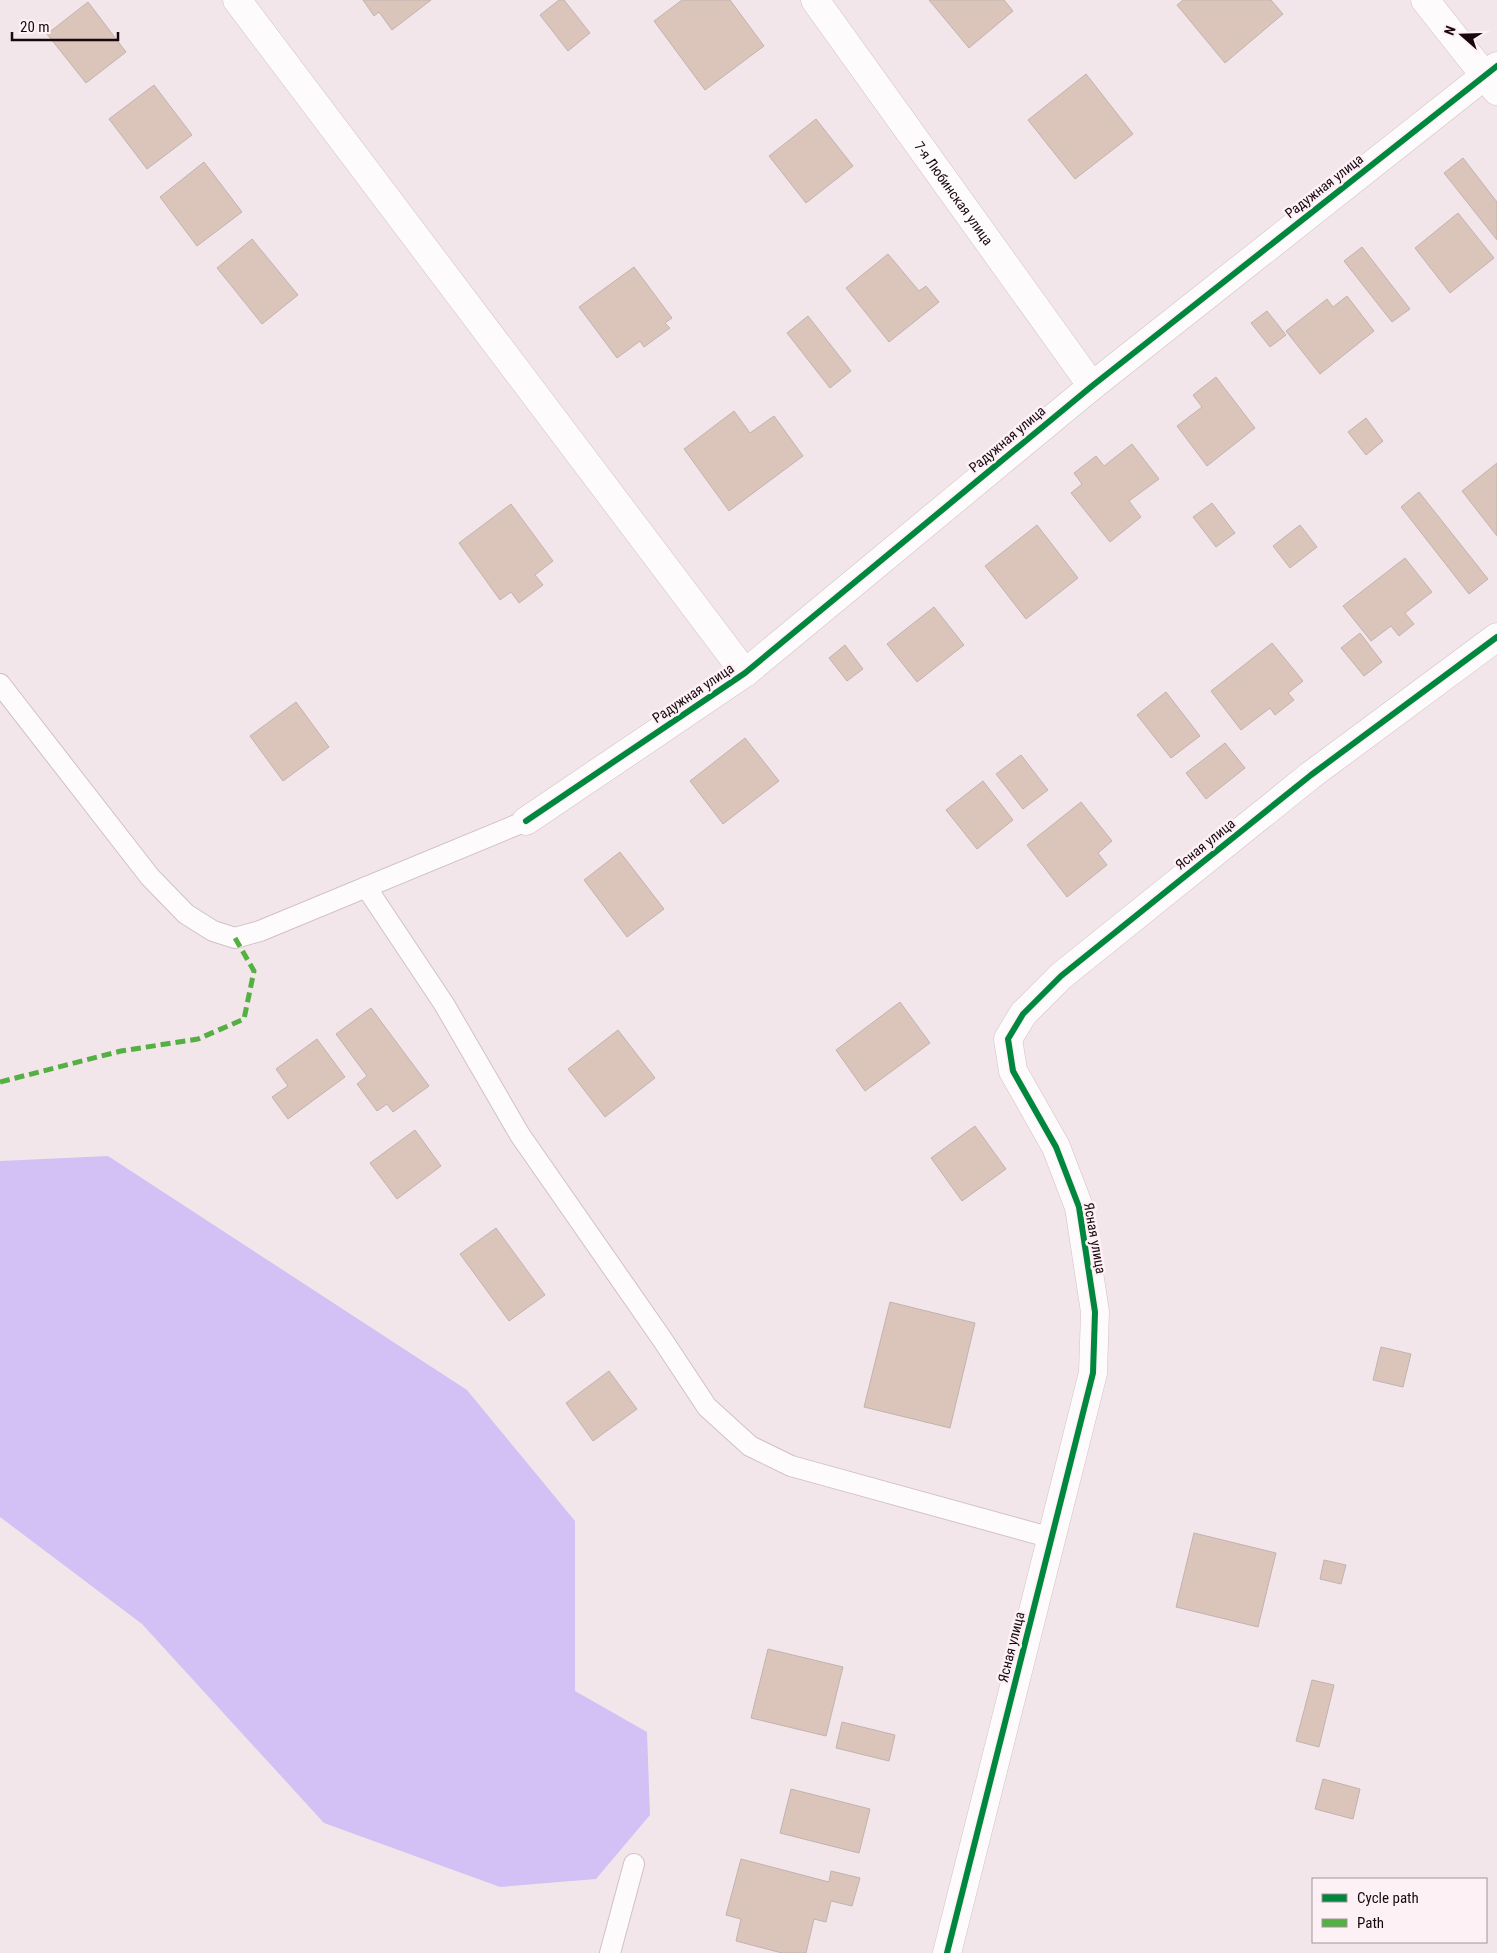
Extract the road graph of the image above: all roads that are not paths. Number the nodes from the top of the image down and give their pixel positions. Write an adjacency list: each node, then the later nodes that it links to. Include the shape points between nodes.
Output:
1 (236, 0): 7 (street)
2 (815, 0): 5 (street, 7-я Любинская улица)
3 (1425, 0): 4 (street)
4 (1493, 77): 5 (street, Радужная улица)
5 (1092, 386): 7 (street, Радужная улица)
6 (1497, 637): 11 (street, Ясная улица, via 1310,775 1061,976 1023,1014 1008,1039 1013,1071 1056,1147 1078,1207 1094,1312 1093,1373)
7 (744, 673): 9 (street, Радужная улица)
8 (0, 684): 10 (lane, via 150,877 186,914 213,931 235,938 260,931)
9 (526, 821): 10 (lane)
10 (366, 887): 11 (lane, via 444,1004 520,1135 707,1407 750,1446 791,1466)
11 (1052, 1538): 14 (street, Ясная улица)
12 (634, 1864): 13 (lane)
13 (610, 1953)
14 (947, 1953)

